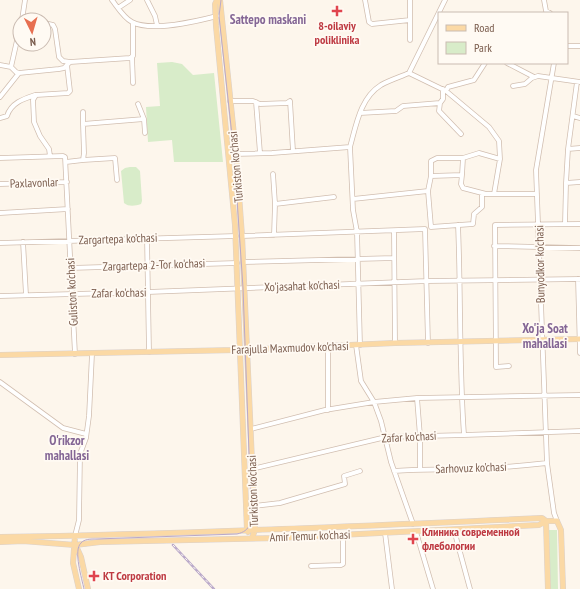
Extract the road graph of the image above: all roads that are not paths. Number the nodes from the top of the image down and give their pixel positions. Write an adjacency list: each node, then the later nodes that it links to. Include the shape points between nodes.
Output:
1 (25, 0): 12 (street)
2 (112, 0): 11 (street)
3 (130, 0): 11 (street)
4 (147, 0): 21 (street)
5 (217, 0): 17 (main road, Turkiston ko'chasi)
6 (220, 0): 16 (main road, Turkiston ko'chasi)
7 (365, 0): 18 (street, via 369,22 372,24)
8 (410, 0): 18 (street)
9 (444, 0): 13 (street)
10 (544, 0): 14 (street)
11 (118, 8): 19 (street)
12 (23, 12)
13 (438, 12)
14 (548, 12)
15 (438, 13): 34 (street)
16 (222, 16): 17 (street); 43 (main road, Turkiston ko'chasi)
17 (216, 17): 21 (street, via 172,25); 62 (main road, Turkiston ko'chasi)
18 (410, 20): 22 (street)
19 (133, 22): 21 (street, via 143,26); 26 (street)
20 (52, 25): 27 (street, via 55,29 59,57)
21 (157, 25)
22 (410, 40)
23 (568, 46): 24 (street)
24 (580, 46)
25 (14, 52): 32 (street)
26 (132, 57): 27 (street); 38 (street)
27 (68, 64): 33 (street, via 59,69); 41 (street, via 68,93)
28 (484, 64): 40 (street, via 474,80)
29 (509, 64): 35 (street)
30 (554, 64): 36 (street, Bunyodkor ko'chasi)
31 (0, 65): 32 (street)
32 (11, 67): 33 (street)
33 (19, 73): 42 (street)
34 (409, 73): 40 (street); 48 (street, via 374,90 364,102)
35 (534, 77): 36 (street); 39 (street, via 525,84)
36 (550, 79): 37 (street); 80 (street, Bunyodkor ko'chasi, via 536,170)
37 (579, 82): 49 (street)
38 (133, 83)
39 (512, 86)
40 (444, 90): 45 (street); 66 (street, via 489,127 500,144)
41 (36, 95): 50 (street, via 19,101 9,109 8,116); 63 (street, via 33,100 34,122 49,149)
42 (0, 97)
43 (230, 101): 44 (street); 61 (main road, Turkiston ko'chasi)
44 (256, 102): 59 (street, via 260,104 290,101); 60 (street)
45 (440, 103): 48 (street, via 403,106 396,111); 55 (street, via 439,111)
46 (138, 104): 52 (street)
47 (83, 112): 53 (street)
48 (360, 113): 56 (street)
49 (573, 116): 51 (street); 58 (street)
50 (0, 118)
51 (580, 118)
52 (144, 119): 53 (street); 54 (street)
53 (83, 124): 68 (street)
54 (146, 133)
55 (461, 134)
56 (350, 147): 59 (street); 82 (street)
57 (580, 148): 58 (street)
58 (568, 149): 75 (street)
59 (293, 151): 60 (street)
60 (260, 153): 61 (street)
61 (236, 154): 62 (street); 94 (main road, Turkiston ko'chasi)
62 (230, 155): 93 (main road, Turkiston ko'chasi)
63 (50, 156): 64 (street); 67 (street, via 63,156)
64 (0, 158)
65 (463, 158): 66 (street, via 479,154); 70 (street, via 434,159); 71 (street)
66 (500, 159): 79 (street)
67 (66, 160): 68 (street); 73 (street, Guliston ko'chasi)
68 (83, 160): 72 (street, via 116,158)
69 (273, 174): 83 (street)
70 (431, 176): 71 (street); 77 (street)
71 (462, 176): 78 (street, via 463,188)
72 (117, 180)
73 (67, 182): 76 (street, Paxlavonlar); 84 (street, Guliston ko'chasi)
74 (580, 182): 75 (street)
75 (566, 183): 86 (street)
76 (0, 184)
77 (428, 191): 82 (street); 88 (street, via 431,227)
78 (482, 193): 79 (street); 88 (street, via 482,207 474,214 473,224)
79 (494, 194): 80 (street)
80 (537, 194): 89 (street, Bunyodkor ko'chasi)
81 (334, 197): 83 (street)
82 (353, 199): 91 (street)
83 (275, 204): 92 (street)
84 (68, 209): 85 (street); 96 (street, Guliston ko'chasi)
85 (0, 213)
86 (565, 224): 87 (street); 89 (street)
87 (580, 224)
88 (458, 225): 111 (street)
89 (539, 225): 99 (street, via 494,225); 100 (street, Bunyodkor ko'chasi)
90 (394, 231): 91 (street); 102 (street); 110 (street, via 425,230)
91 (357, 232): 92 (street); 103 (street)
92 (274, 235): 94 (street)
93 (236, 236): 95 (street, Zargartepa ko'chasi); 104 (main road, Turkiston ko'chasi)
94 (242, 236): 104 (main road, Turkiston ko'chasi)
95 (147, 238): 96 (street, Zargartepa ko'chasi); 105 (street)
96 (69, 241): 97 (street, Zargartepa ko'chasi); 106 (street, Guliston ko'chasi)
97 (23, 242): 98 (street, Zargartepa ko'chasi); 118 (street)
98 (0, 243)
99 (494, 246): 100 (street); 109 (street)
100 (540, 248): 101 (street); 107 (street, Bunyodkor ko'chasi)
101 (580, 248)
102 (394, 258): 103 (street, Zargartepa 2-Tor ko'chasi); 112 (street)
103 (358, 259): 104 (street, Zargartepa 2-Tor ko'chasi); 113 (street)
104 (240, 262): 105 (street, Zargartepa 2-Tor ko'chasi); 114 (main road, Turkiston ko'chasi); 115 (main road, Turkiston ko'chasi)
105 (148, 264): 106 (street, Zargartepa 2-Tor ko'chasi); 116 (street)
106 (70, 268): 117 (street, Guliston ko'chasi)
107 (540, 279): 108 (street, Xo'jasahat ko'chasi); 109 (street, Xo'jasahat ko'chasi); 121 (street, Bunyodkor ko'chasi)
108 (579, 279): 120 (street)
109 (494, 280): 111 (street, Xo'jasahat ko'chasi); 122 (street)
110 (427, 281): 111 (street, Xo'jasahat ko'chasi); 112 (street, Xo'jasahat ko'chasi); 123 (street)
111 (460, 281): 124 (street)
112 (394, 282): 113 (street, Xo'jasahat ko'chasi); 125 (street)
113 (359, 284): 115 (street, Xo'jasahat ko'chasi); 126 (street)
114 (238, 288): 115 (street, Xo'jasahat ko'chasi); 116 (street, Zafar ko'chasi); 128 (main road, Turkiston ko'chasi)
115 (244, 288): 129 (main road, Turkiston ko'chasi)
116 (148, 292): 117 (street, Zafar ko'chasi); 130 (street)
117 (71, 294): 118 (street, Zafar ko'chasi); 132 (street, Guliston ko'chasi)
118 (26, 295): 119 (street, Zafar ko'chasi)
119 (0, 296)
120 (580, 339): 121 (main road, Farajulla Maxmudov ko'chasi); 131 (street)
121 (542, 340): 122 (main road, Farajulla Maxmudov ko'chasi); 138 (street, Bunyodkor ko'chasi)
122 (495, 341): 124 (main road, Farajulla Maxmudov ko'chasi); 135 (street, via 496,367)
123 (428, 342): 124 (main road, Farajulla Maxmudov ko'chasi); 125 (main road, Farajulla Maxmudov ko'chasi)
124 (461, 342): 140 (street)
125 (394, 343): 126 (main road, Farajulla Maxmudov ko'chasi)
126 (358, 345): 127 (main road, Farajulla Maxmudov ko'chasi); 141 (street, via 361,381)
127 (328, 346): 129 (main road, Farajulla Maxmudov ko'chasi); 142 (street)
128 (240, 350): 129 (main road, Farajulla Maxmudov ko'chasi); 130 (main road, Farajulla Maxmudov ko'chasi); 159 (main road, Turkiston ko'chasi)
129 (248, 350): 143 (main road, Turkiston ko'chasi)
130 (149, 352): 133 (main road, Farajulla Maxmudov ko'chasi)
131 (580, 353)
132 (75, 354): 133 (main road, Farajulla Maxmudov ko'chasi); 134 (main road, Farajulla Maxmudov ko'chasi)
133 (92, 354): 146 (street)
134 (0, 355)
135 (509, 366)
136 (0, 382): 146 (street, via 64,428)
137 (580, 395): 138 (street)
138 (545, 397): 140 (street); 145 (street, Bunyodkor ko'chasi)
139 (417, 398): 140 (street); 141 (street); 147 (street)
140 (461, 398): 148 (street)
141 (374, 402): 142 (street); 149 (street)
142 (328, 410): 143 (street)
143 (250, 429): 151 (main road, Turkiston ko'chasi)
144 (580, 431): 145 (street, Zafar ko'chasi)
145 (546, 432): 148 (street, Zafar ko'chasi); 150 (street, Bunyodkor ko'chasi)
146 (86, 434): 165 (street, via 80,454 79,520)
147 (420, 436): 148 (street, Zafar ko'chasi); 149 (street, Zafar ko'chasi); 152 (street)
148 (464, 436)
149 (386, 437): 151 (street, Zafar ko'chasi); 154 (street)
150 (547, 463): 152 (street, Sarhovuz ko'chasi, via 465,469); 157 (street, Bunyodkor ko'chasi)
151 (252, 468): 155 (main road, Turkiston ko'chasi)
152 (420, 469): 154 (street, Sarhovuz ko'chasi)
153 (360, 471): 155 (street, via 344,476 345,484 280,503)
154 (394, 471): 158 (street)
155 (254, 506): 160 (main road, Turkiston ko'chasi)
156 (546, 521): 157 (main road, Amir Temur ko'chasi); 158 (main road, Amir Temur ko'chasi, via 542,518); 161 (main road, Amir Temur ko'chasi, via 539,525); 176 (main road)
157 (557, 521): 177 (main road, via 562,531)
158 (413, 524): 160 (main road, Amir Temur ko'chasi)
159 (247, 530): 160 (main road, Amir Temur ko'chasi); 165 (main road, Amir Temur ko'chasi); 167 (main road, Turkiston ko'chasi)
160 (255, 530): 167 (main road, Turkiston ko'chasi)
161 (454, 530): 162 (main road, Amir Temur ko'chasi); 175 (street)
162 (416, 532): 163 (main road, Amir Temur ko'chasi); 174 (street)
163 (385, 533): 164 (main road, Amir Temur ko'chasi); 173 (street)
164 (343, 535): 167 (main road, Amir Temur ko'chasi); 170 (street, via 343,564)
165 (75, 536): 166 (main road, Amir Temur ko'chasi); 169 (main road)
166 (0, 537)
167 (252, 538): 169 (main road, Amir Temur ko'chasi, via 100,542)
168 (0, 542): 169 (main road, Amir Temur ko'chasi)
169 (75, 545): 171 (main road, via 73,563); 172 (main road, via 81,556)
170 (311, 566)
171 (80, 589)
172 (88, 589)
173 (392, 589)
174 (433, 589)
175 (470, 589)
176 (548, 589)
177 (563, 589)

